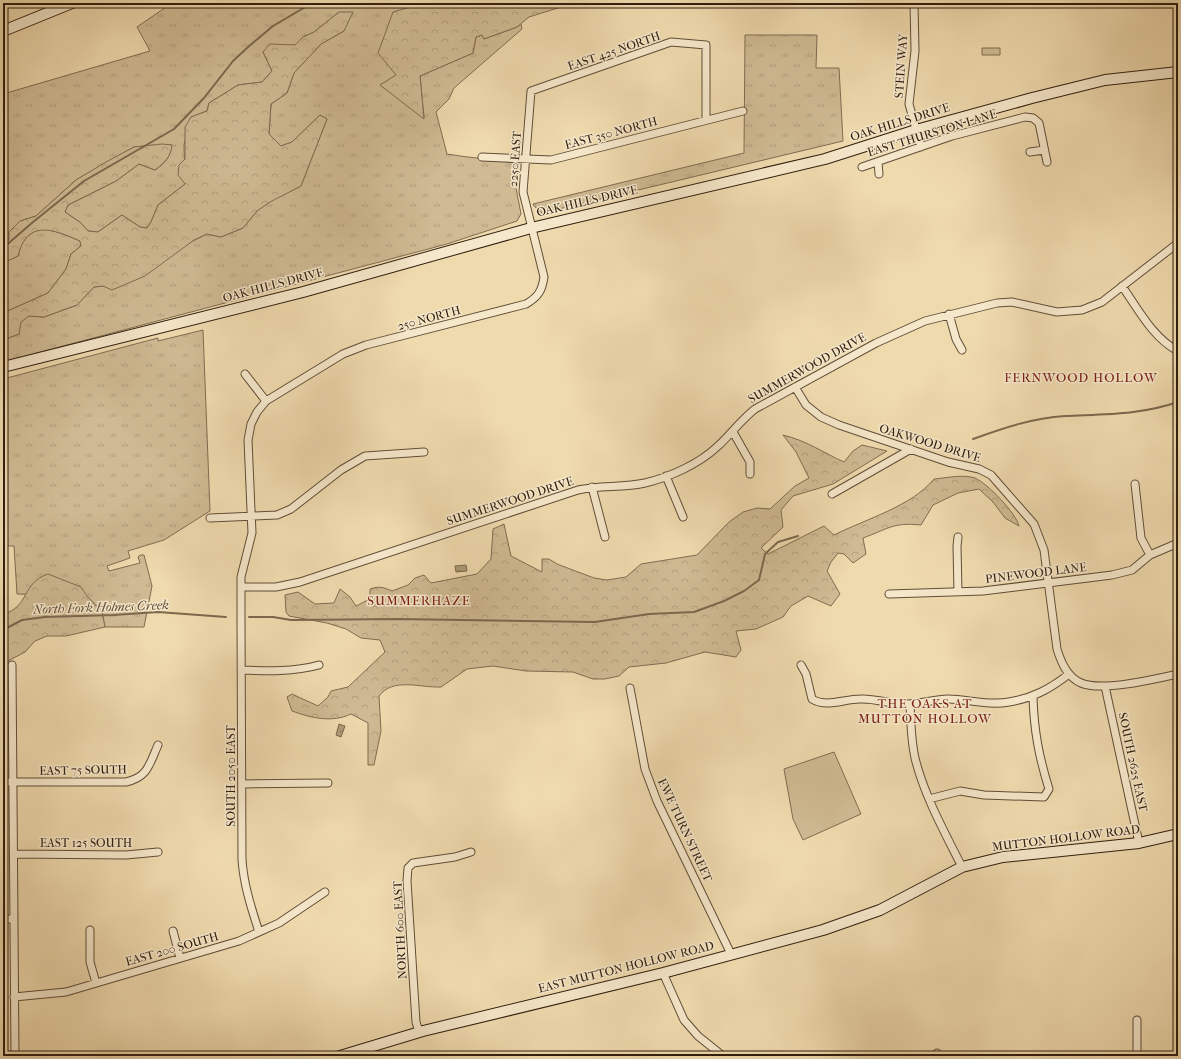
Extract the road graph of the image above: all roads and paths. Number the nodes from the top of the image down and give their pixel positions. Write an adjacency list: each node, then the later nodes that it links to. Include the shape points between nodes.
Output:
1 (72, 3): 3 (main road)
2 (914, 3): 8 (street, STEIN WAY, via 915,51 909,104)
3 (3, 31)
4 (1178, 72): 8 (main road, OAK HILLS DRIVE, via 1105,80)
5 (531, 91): 7 (street, EAST 425 NORTH, via 671,42 706,45); 13 (street, 2250 EAST)
6 (743, 111): 7 (street, EAST 350 NORTH)
7 (706, 120): 13 (street, EAST 350 NORTH, via 551,160)
8 (916, 130): 9 (street, STEIN WAY); 18 (main road, OAK HILLS DRIVE, via 825,158)
9 (921, 147): 10 (street, EAST THURSTON LANE, via 1025,117 1034,118 1039,123); 14 (street, EAST THURSTON LANE)
10 (1044, 150): 11 (street); 15 (street)
11 (1030, 152)
12 (482, 157): 13 (street, EAST 350 NORTH)
13 (525, 160): 18 (street, 2250 EAST, via 523,192)
14 (878, 162): 16 (street, EAST THURSTON LANE); 17 (street)
15 (1047, 162)
16 (862, 167)
17 (879, 174)
18 (531, 228): 24 (main road, OAK HILLS DRIVE, via 304,292); 27 (street, 250 NORTH, via 544,277 543,287 536,298 526,304 343,354)
19 (1178, 243): 20 (street, SUMMERWOOD DRIVE)
20 (1122, 286): 21 (street, SUMMERWOOD DRIVE, via 1102,302 1082,310 1057,312 1012,302); 23 (street, via 1154,332 1170,347)
21 (949, 314): 22 (street); 26 (street, SUMMERWOOD DRIVE, via 899,331)
22 (962, 350)
23 (1178, 350)
24 (3, 367)
25 (245, 374): 27 (street)
26 (795, 387): 28 (street, SUMMERWOOD DRIVE, via 755,409); 29 (street, OAKWOOD DRIVE, via 806,405 821,417)
27 (266, 401): 36 (street, SOUTH 2050 EAST, via 251,424 248,440)
28 (732, 432): 31 (street, via 750,462); 32 (street, SUMMERWOOD DRIVE, via 717,447 694,463)
29 (911, 449): 35 (street); 43 (street, OAKWOOD DRIVE, via 948,462 979,469 991,476 1034,524 1044,550)
30 (424, 452): 36 (street, via 365,456 340,470 292,509 277,515)
31 (750, 474)
32 (666, 476): 34 (street, SUMMERWOOD DRIVE, via 644,483); 37 (street)
33 (1135, 484): 42 (street, via 1142,538)
34 (592, 486): 39 (street); 44 (street, SUMMERWOOD DRIVE, via 300,582 276,587)
35 (832, 494)
36 (251, 516): 38 (street); 44 (street, SOUTH 2050 EAST, via 252,532 243,566)
37 (682, 517)
38 (210, 518)
39 (605, 537)
40 (958, 537): 45 (street)
41 (1178, 544): 42 (street, PINEWOOD LANE)
42 (1150, 555): 43 (street, PINEWOOD LANE, via 1132,570)
43 (1048, 583): 45 (street, PINEWOOD LANE); 51 (street, OAKWOOD DRIVE, via 1057,649)
44 (241, 587): 50 (street, SOUTH 2050 EAST)
45 (958, 592): 46 (street, PINEWOOD LANE)
46 (889, 594)
47 (12, 665): 59 (street)
48 (319, 665): 50 (street, via 286,670)
49 (800, 665): 56 (street, via 806,674 812,699 818,703 862,699)
50 (241, 670): 61 (street, SOUTH 2050 EAST)
51 (1069, 674): 53 (street, via 1080,683); 55 (street)
52 (1178, 674): 53 (street)
53 (1105, 686): 64 (street, SOUTH 2625 EAST)
54 (630, 688): 76 (street, EWE TURN STREET, via 645,769 657,801)
55 (1033, 697): 56 (street, via 992,704 949,699); 62 (street, via 1034,729 1049,788 1044,797 984,795 960,791)
56 (910, 704): 62 (street, via 916,761)
57 (158, 745): 59 (street, EAST 75 SOUTH, via 145,773 138,779 126,782)
58 (3, 782): 59 (street)
59 (13, 782): 67 (street)
60 (328, 782): 61 (street)
61 (242, 784): 75 (street, SOUTH 2050 EAST, via 244,883)
62 (929, 799): 68 (street)
63 (1178, 834): 64 (main road, MUTTON HOLLOW ROAD)
64 (1139, 843): 68 (main road, MUTTON HOLLOW ROAD, via 1003,857)
65 (158, 852): 67 (street, EAST 125 SOUTH, via 126,855)
66 (471, 852): 82 (street, NORTH 600 EAST, via 413,863 408,868 416,1022)
67 (14, 854): 72 (street)
68 (962, 866): 70 (main road, MUTTON HOLLOW ROAD)
69 (325, 892): 75 (street, EAST 200 SOUTH, via 279,923)
70 (914, 892): 76 (main road, EAST MUTTON HOLLOW ROAD, via 880,910 843,924)
71 (3, 919): 72 (street)
72 (14, 919): 80 (street)
73 (90, 930): 79 (street, via 90,962)
74 (173, 931): 77 (street)
75 (259, 932): 77 (street, EAST 200 SOUTH, via 239,941)
76 (731, 954): 78 (main road, EAST MUTTON HOLLOW ROAD)
77 (180, 958): 79 (street, EAST 200 SOUTH)
78 (663, 973): 82 (main road, EAST MUTTON HOLLOW ROAD); 85 (street, via 684,1020 698,1036)
79 (96, 983): 80 (street, EAST 200 SOUTH, via 66,992)
80 (14, 998): 83 (street)
81 (1137, 1020): 86 (street)
82 (419, 1032): 84 (main road, EAST MUTTON HOLLOW ROAD)
83 (15, 1056)
84 (340, 1056)
85 (723, 1056)
86 (1137, 1056)

